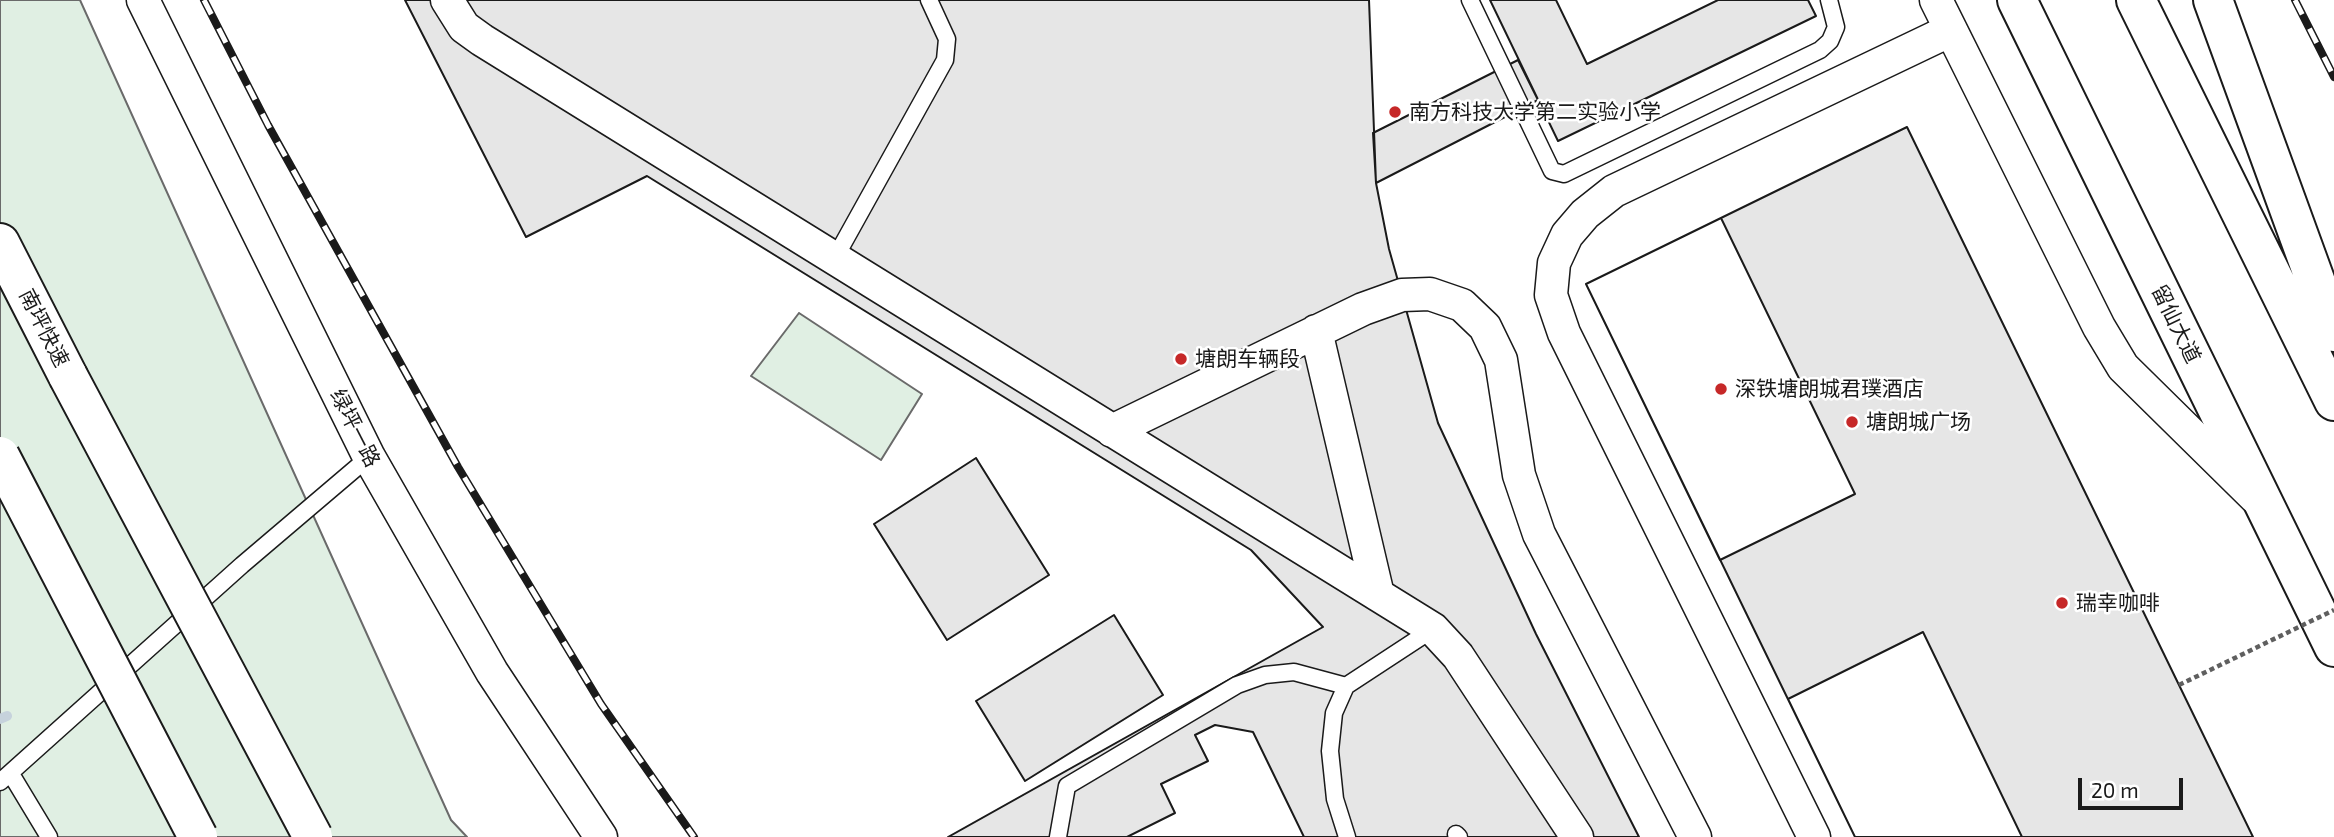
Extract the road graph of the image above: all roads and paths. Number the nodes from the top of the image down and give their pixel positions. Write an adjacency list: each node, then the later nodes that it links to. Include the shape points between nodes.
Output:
1 (143, 0): 18 (street, 绿坪一路)
2 (447, 0): 12 (street, via 464,27 482,40)
3 (929, 0): 12 (lane, via 947,39 945,60)
4 (1469, 0): 5 (lane, via 1552,171 1564,174 1820,50 1836,27)
5 (1829, 0)
6 (1936, 0): 10 (street)
7 (2017, 0): 19 (main road, 留仙大道)
8 (2136, 0): 15 (main road)
9 (2213, 0): 14 (main road)
10 (1951, 30): 19 (street, via 2123,367); 35 (street, via 1614,191 1573,228 1554,263 1552,295 1564,333)
11 (0, 243): 29 (main road, 南坪快速, bridge)
12 (835, 258): 16 (street)
13 (1316, 331): 16 (street); 20 (street); 34 (street, via 1402,295 1430,294 1462,305 1485,327 1501,360 1511,439 1539,534)
14 (2334, 332)
15 (2334, 401)
16 (1112, 430): 20 (street)
17 (0, 456): 28 (main road, bridge)
18 (369, 457): 26 (lane); 30 (street, 绿坪一路, via 492,672)
19 (2265, 507): 23 (main road, 留仙大道)
20 (1378, 595): 22 (street)
21 (2334, 610): 24 (path, bridge)
22 (1433, 629): 25 (lane); 33 (street, via 1458,656)
23 (2334, 647)
24 (2179, 685)
25 (1346, 686): 31 (lane, via 1294,671 1237,685 1067,786); 32 (lane, via 1334,713 1331,751 1335,799)
26 (5, 778): 27 (lane)
27 (49, 837)
28 (198, 837)
29 (313, 837)
30 (601, 837)
31 (1058, 837)
32 (1347, 837)
33 (1577, 837)
34 (1695, 837)
35 (1814, 837)

